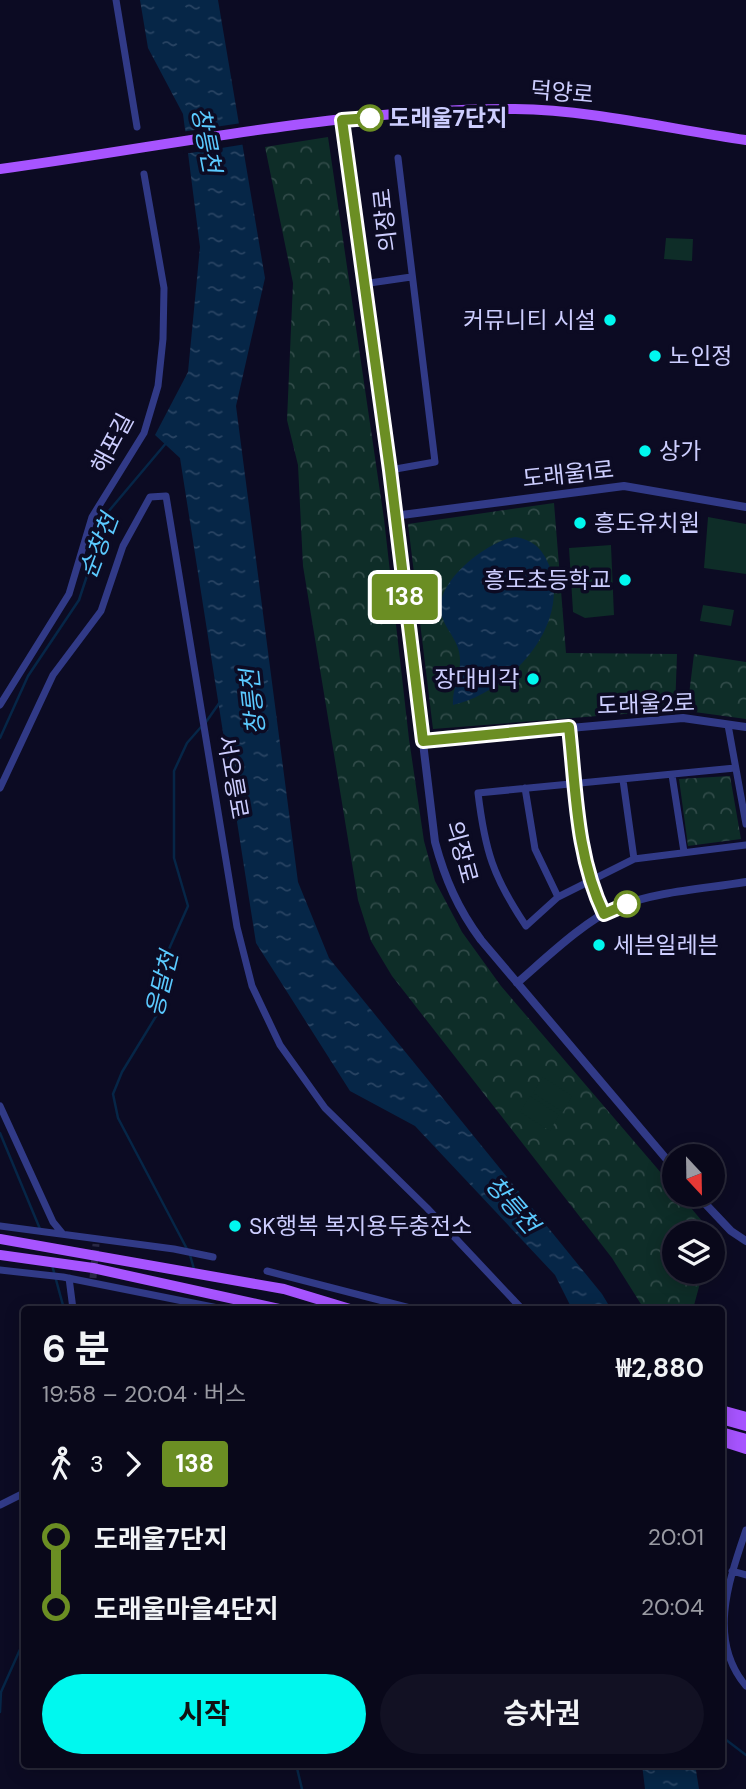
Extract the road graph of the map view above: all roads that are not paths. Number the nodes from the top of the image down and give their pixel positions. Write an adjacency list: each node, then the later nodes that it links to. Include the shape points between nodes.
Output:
1 (116, 0): 3 (street)
2 (342, 120): 4 (main road, 덕양로, via 516,109 624,118); 6 (main road, 덕양로); 9 (street, 의장로)
3 (137, 127)
4 (746, 140)
5 (398, 158): 8 (street, 의장로)
6 (0, 169)
7 (144, 174): 13 (street, 해포길, via 164,288 158,386 144,433 92,517 69,594)
8 (411, 277): 9 (street, 의장로); 10 (street, 의장로, via 435,462)
9 (363, 284): 10 (street, 의장로)
10 (390, 470): 12 (street, 의장로)
11 (746, 507): 12 (street, 도래울1로, via 624,486)
12 (394, 516): 17 (street, 의장로)
13 (0, 705)
14 (728, 725): 15 (street, 도래울2로, via 683,718); 16 (street, 도래울2로); 18 (street)
15 (569, 727): 17 (street, 도래울2로); 21 (street)
16 (746, 727)
17 (423, 741): 32 (street, 의장로, via 436,842 446,879 470,925)
18 (735, 768): 19 (street); 24 (street)
19 (672, 775): 20 (street); 26 (street)
20 (623, 780): 21 (street); 27 (street)
21 (574, 782): 23 (street); 28 (street)
22 (0, 788): 50 (street, 서오릉로, via 54,675 101,611 123,546 150,497 166,496 237,927 252,986 280,1045 325,1108)
23 (525, 788): 30 (street, via 535,849); 30 (street, via 478,793 488,855 501,889 526,926)
24 (746, 824)
25 (746, 845): 26 (street)
26 (684, 852): 27 (street)
27 (634, 859): 28 (street)
28 (591, 879): 30 (street); 31 (street)
29 (746, 882): 31 (street, via 654,896)
30 (558, 897)
31 (604, 914): 32 (street)
32 (517, 983): 34 (street, 의장로)
33 (0, 1106): 37 (street)
34 (662, 1154)
35 (709, 1208): 39 (street)
36 (0, 1226): 37 (street)
37 (62, 1233): 41 (street)
38 (0, 1239): 48 (main road, via 184,1270)
39 (746, 1241)
40 (0, 1255): 47 (main road)
41 (213, 1257)
42 (0, 1270): 44 (street)
43 (267, 1271): 49 (street)
44 (66, 1278): 45 (street); 46 (street)
45 (72, 1306)
46 (212, 1306)
47 (267, 1306)
48 (340, 1306)
49 (402, 1306)
50 (519, 1306)
51 (725, 1411): 52 (main road)
52 (746, 1417)
53 (725, 1420): 54 (main road)
54 (746, 1426)
55 (725, 1433): 56 (main road)
56 (746, 1439)
57 (725, 1442): 58 (main road)
58 (746, 1449)
59 (21, 1494): 60 (street)
60 (0, 1505)
61 (746, 1530): 62 (street)
62 (732, 1571): 63 (street); 64 (street)
63 (746, 1575)
64 (725, 1602)
65 (725, 1636): 66 (street, via 735,1673)
66 (746, 1686)

